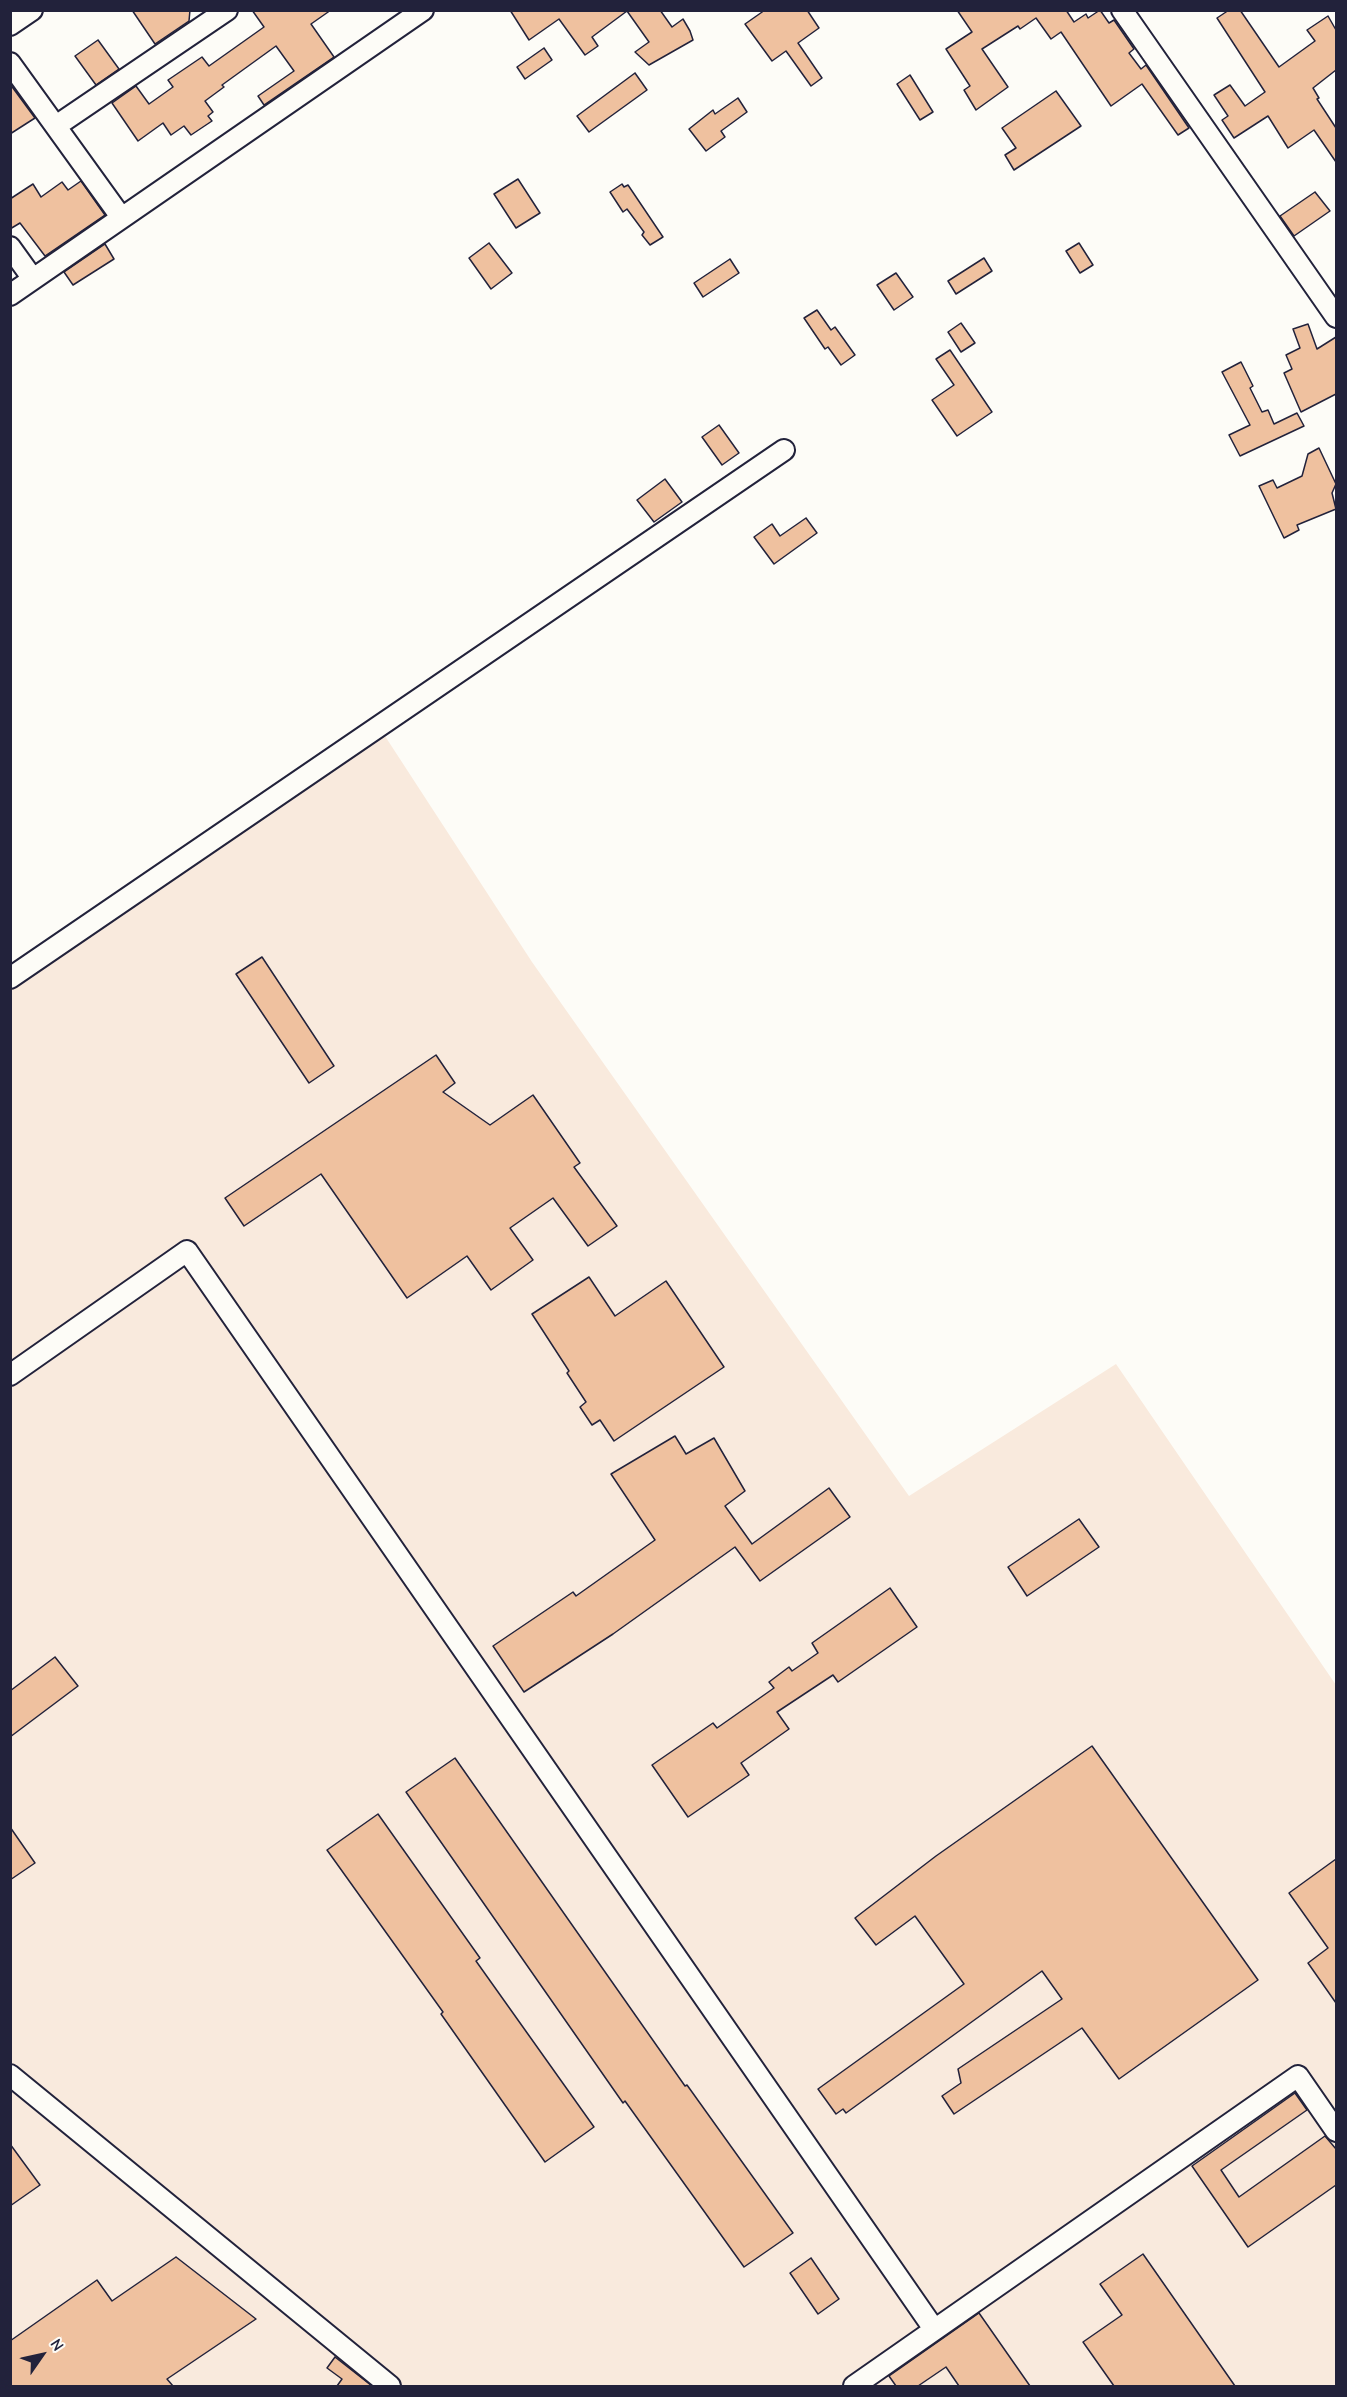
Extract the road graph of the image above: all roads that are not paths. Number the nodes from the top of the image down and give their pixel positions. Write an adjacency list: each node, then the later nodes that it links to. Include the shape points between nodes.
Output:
1 (32, 10): 5 (street)
2 (227, 10): 7 (street)
3 (1122, 10): 12 (street)
4 (416, 12): 8 (street)
5 (10, 25)
6 (10, 63): 7 (street)
7 (56, 126): 8 (street)
8 (121, 217): 10 (street)
9 (10, 247): 10 (street)
10 (33, 279): 11 (street)
11 (10, 295)
12 (1336, 317)
13 (784, 450): 14 (street)
14 (10, 978)
15 (10, 1375): 18 (street, via 187,1251)
16 (10, 2075): 19 (street)
17 (1336, 2131): 18 (street, via 1299,2076)
18 (934, 2329): 20 (street)
19 (390, 2386)
20 (854, 2386)

